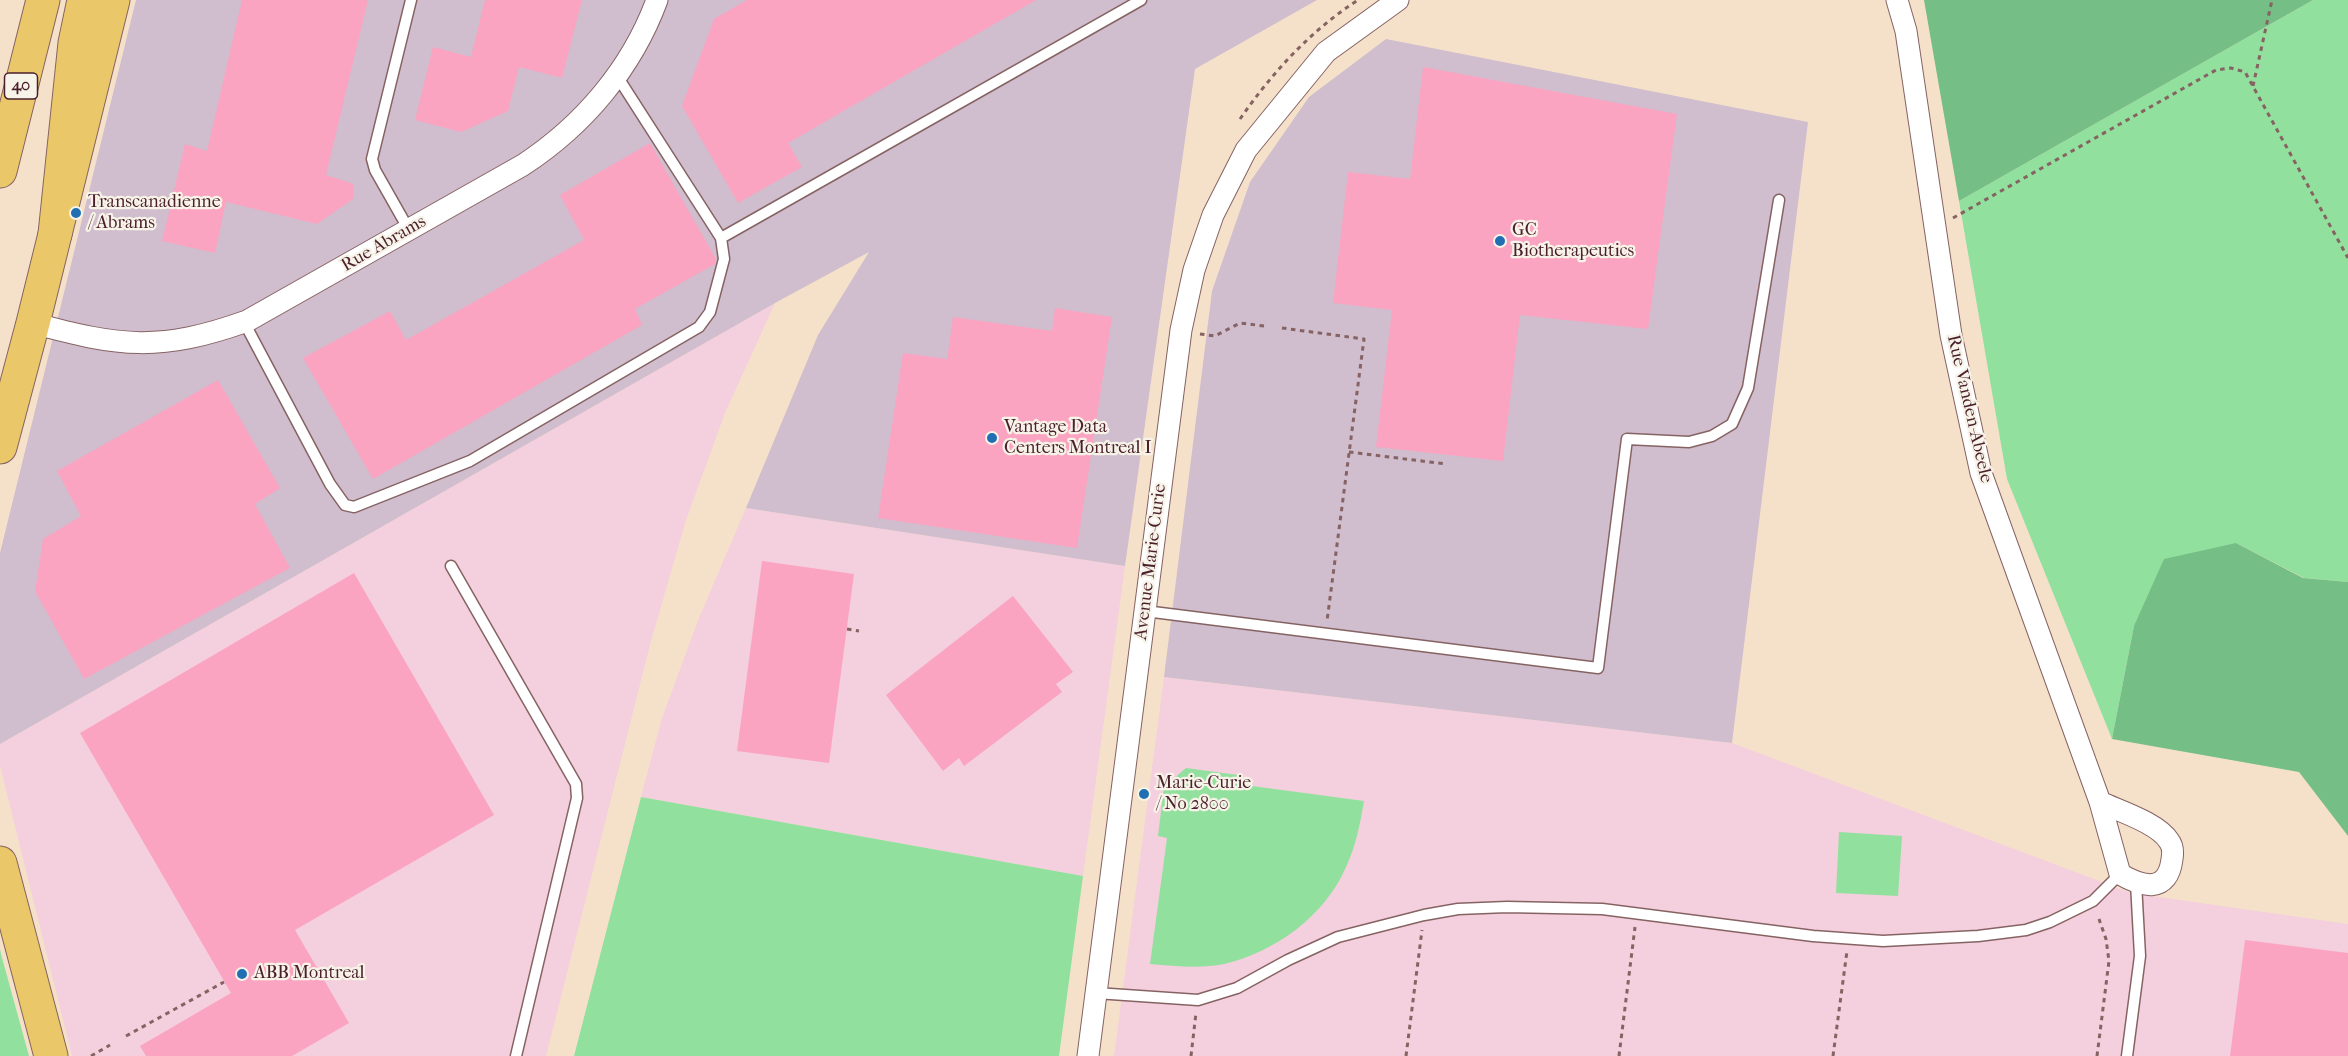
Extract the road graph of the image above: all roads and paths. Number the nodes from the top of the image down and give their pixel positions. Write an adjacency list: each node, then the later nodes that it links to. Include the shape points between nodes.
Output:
1 (43, 0): 14 (main road, 40)
2 (84, 0): 18 (main road, via 75,43)
3 (113, 0): 18 (main road)
4 (411, 0): 17 (lane, via 372,159)
5 (657, 0): 11 (street, Rue Abrams, via 640,40)
6 (1141, 0): 19 (lane)
7 (1358, 0): 13 (path, via 1300,45 1262,87)
8 (1398, 0): 25 (street, Avenue Marie-Curie, via 1326,52 1246,150 1213,215 1194,270)
9 (1897, 0): 16 (street, Rue Vanden-Abeele, via 1906,31)
10 (2272, 0): 12 (path)
11 (617, 76): 17 (street, Rue Abrams, via 574,125 539,154); 19 (lane)
12 (2253, 87): 16 (path, via 2245,72 2231,68 2216,70); 20 (path)
13 (1240, 119)
14 (0, 171)
15 (1779, 200): 33 (lane, via 1748,388 1732,424 1712,436 1689,442 1627,439 1598,668)
16 (1935, 228): 34 (street, Rue Vanden-Abeele, via 1951,335 1981,473)
17 (409, 230): 21 (street, Rue Abrams)
18 (55, 234): 22 (main road)
19 (721, 238): 21 (lane, via 724,259 710,312 699,327 470,461 354,507 345,505 330,484)
20 (2348, 258)
21 (244, 322): 22 (street, Rue Abrams, via 177,341 129,344)
22 (33, 323): 26 (main road)
23 (1264, 326): 25 (path, via 1240,322 1215,336)
24 (1282, 328): 27 (path, via 1364,339)
25 (1181, 330): 30 (street, Avenue Marie-Curie)
26 (0, 447)
27 (1349, 452): 28 (path); 33 (path)
28 (1446, 464)
29 (451, 566): 48 (lane, via 576,784 578,798)
30 (1145, 611): 33 (lane); 42 (street, Avenue Marie-Curie)
31 (846, 629): 32 (path)
32 (859, 631)
33 (1325, 634)
34 (2100, 802): 36 (street, Rue Vanden-Abeele); 36 (street, via 2147,823 2170,841 2173,851 2167,876 2149,885)
35 (0, 863): 46 (main road)
36 (2128, 879): 40 (lane, via 2093,901 2026,930 1931,940); 55 (lane, via 2140,956)
37 (1637, 913): 38 (lane, via 1507,907); 40 (lane); 52 (path)
38 (1424, 915): 43 (lane, via 1338,937 1237,988); 51 (path)
39 (2098, 919): 54 (path, via 2109,961)
40 (1848, 939): 53 (path)
41 (224, 982): 44 (path)
42 (1096, 993): 43 (lane); 49 (street, Avenue Marie-Curie)
43 (1198, 1000): 50 (path)
44 (126, 1036)
45 (110, 1045): 47 (path)
46 (51, 1056)
47 (92, 1056)
48 (516, 1056)
49 (1088, 1056)
50 (1191, 1056)
51 (1406, 1056)
52 (1618, 1056)
53 (1833, 1056)
54 (2097, 1056)
55 (2127, 1056)

